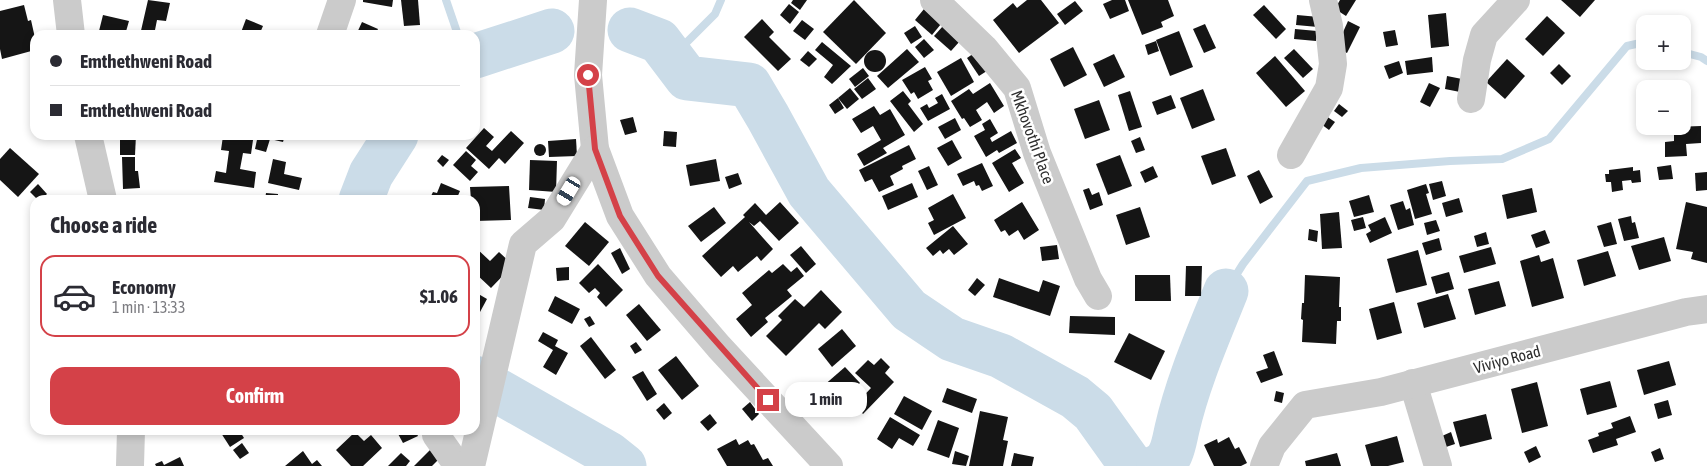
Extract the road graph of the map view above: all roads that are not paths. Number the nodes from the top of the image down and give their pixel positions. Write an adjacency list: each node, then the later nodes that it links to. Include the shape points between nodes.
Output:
1 (66, 0): 7 (street)
2 (342, 0): 8 (street)
3 (593, 0): 11 (street, via 588,75)
4 (934, 0): 14 (street, Mkhovothi Place, via 984,48 1018,88 1037,153 1088,279)
5 (1323, 0): 12 (street, via 1333,64 1329,88)
6 (1516, 0): 9 (street, via 1484,35)
7 (70, 30)
8 (332, 30)
9 (1472, 99)
10 (89, 140): 13 (street)
11 (595, 149): 17 (street, via 552,219 523,244); 24 (street, via 620,216 658,276)
12 (1291, 155)
13 (102, 195)
14 (1098, 296)
15 (1707, 308): 16 (street, Viviyo Road)
16 (1414, 383): 25 (street, Viviyo Road, via 1305,405 1272,446); 26 (street)
17 (480, 428)
18 (130, 435): 21 (street)
19 (436, 435): 22 (street)
20 (478, 435): 23 (street)
21 (130, 466)
22 (458, 466)
23 (471, 466)
24 (829, 466)
25 (1264, 466)
26 (1438, 466)

